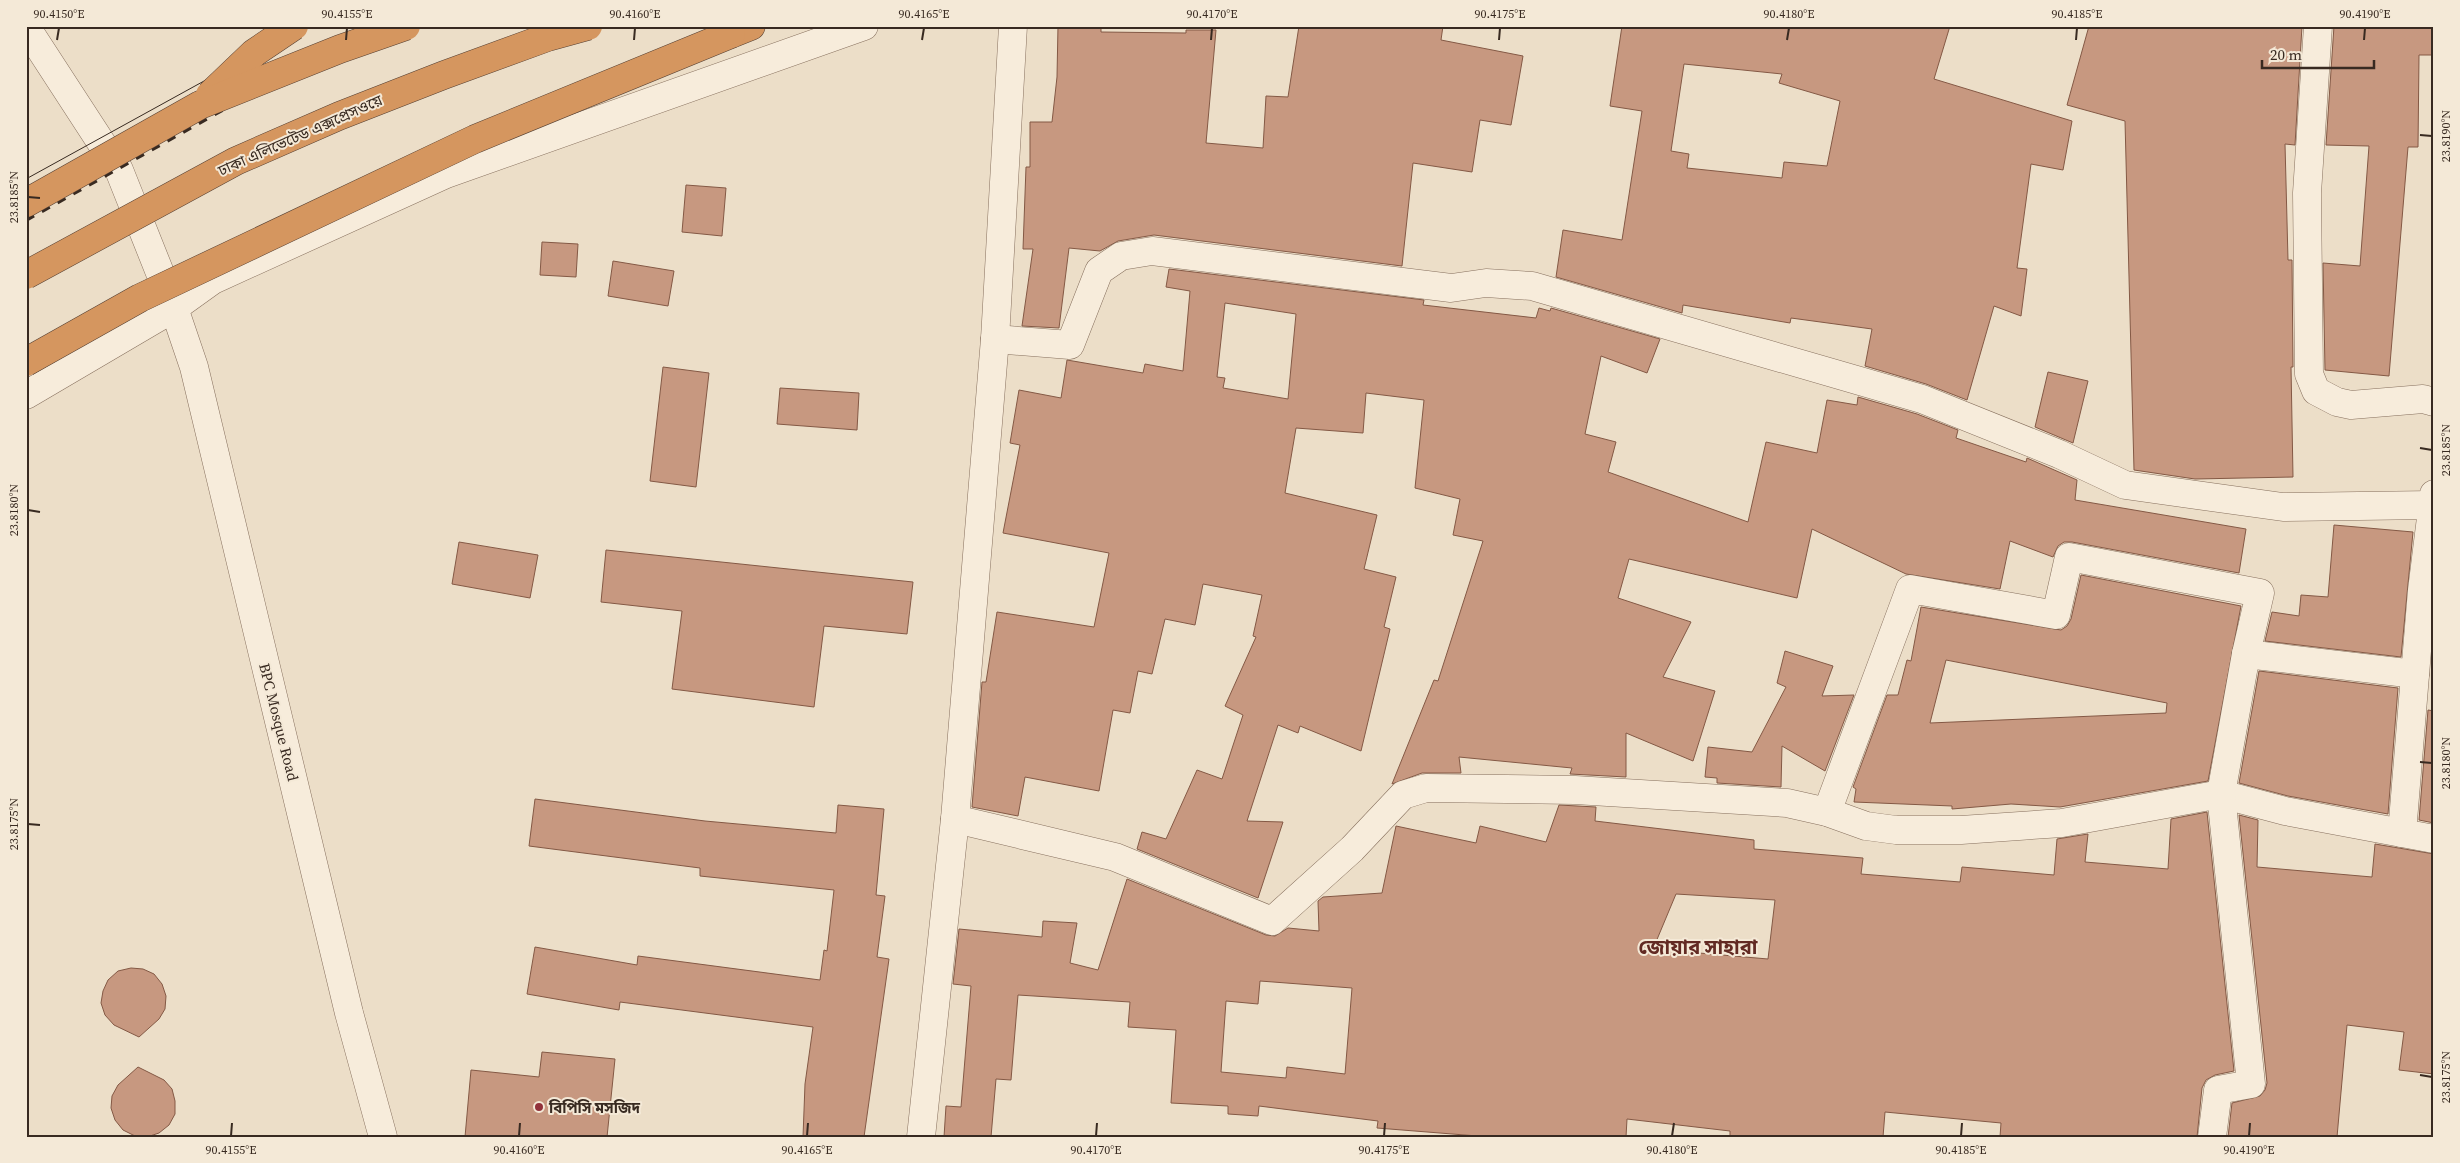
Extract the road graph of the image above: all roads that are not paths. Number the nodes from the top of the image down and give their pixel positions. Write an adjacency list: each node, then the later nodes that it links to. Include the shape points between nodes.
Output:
1 (294, 26): 9 (highway, bridge, via 254,54)
2 (406, 26): 9 (highway, bridge)
3 (588, 26): 11 (highway, ঢাকা এলিভেটেড এক্সপ্রেসওয়ে, bridge, via 444,75 236,161)
4 (864, 26): 12 (street, via 446,174 213,280)
5 (1013, 26): 13 (street)
6 (2318, 26): 16 (street, via 2307,193 2309,374 2316,390 2337,402 2351,405 2423,399)
7 (26, 27): 12 (street, BPC Mosque Road, via 119,170)
8 (741, 30): 14 (highway, bridge, via 466,143 148,294)
9 (200, 105): 10 (highway, bridge)
10 (26, 203)
11 (26, 275)
12 (174, 308): 15 (street); 26 (street, BPC Mosque Road, via 194,367 349,1013)
13 (995, 339): 17 (street, via 1070,345 1099,271 1121,256 1152,251 1451,288 1486,283 1532,286 1922,399 2059,454 2125,485 2283,507); 23 (street)
14 (26, 362)
15 (26, 395)
16 (2434, 402)
17 (2433, 499): 18 (street)
18 (2428, 590): 20 (street)
19 (2246, 654): 20 (street); 21 (street); 22 (street, via 2260,593 2069,557 2056,615 1910,589)
20 (2415, 674): 24 (street)
21 (2221, 794): 22 (street, via 2062,823 1962,830 1896,830 1866,826); 24 (street, via 2285,811); 28 (street, via 2251,1084 2218,1090)
22 (1827, 812): 23 (street, via 1787,803 1575,790 1426,788 1403,795 1352,849 1272,921 1115,857)
23 (955, 819): 27 (street)
24 (2402, 833): 25 (street)
25 (2434, 839)
26 (383, 1137)
27 (921, 1137)
28 (2212, 1137)

